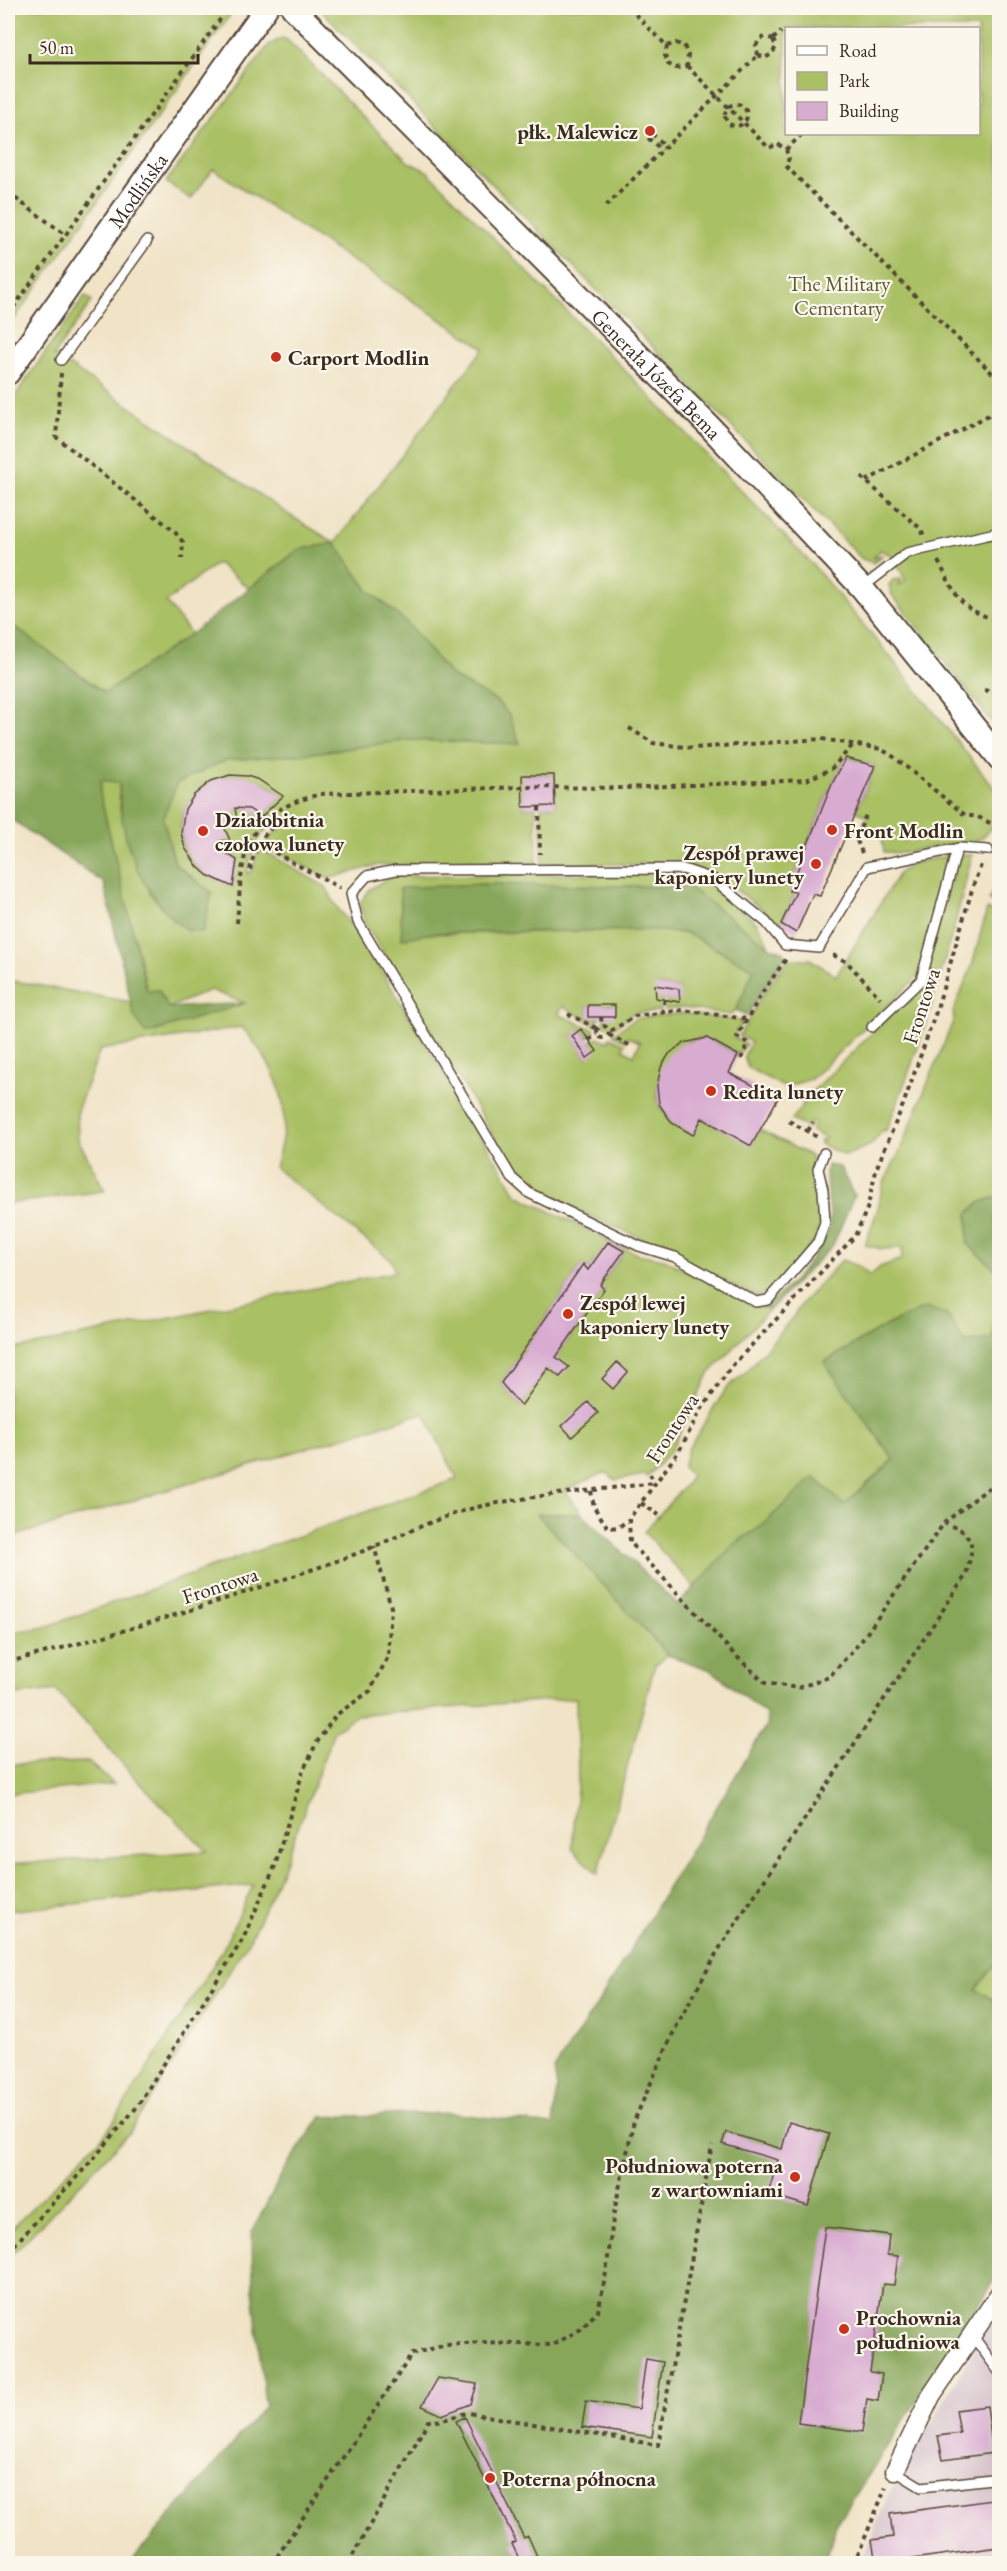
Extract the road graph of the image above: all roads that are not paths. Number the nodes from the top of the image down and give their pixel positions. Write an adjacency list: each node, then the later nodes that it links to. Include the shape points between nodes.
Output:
1 (266, 8): 5 (street, Modlińska)
2 (293, 8): 7 (street, Generała Józefa Bema, via 710,427)
3 (147, 241): 4 (lane)
4 (62, 360)
5 (8, 374)
6 (999, 532): 7 (lane, via 907,553)
7 (862, 588): 8 (street, Generała Józefa Bema)
8 (999, 759)
9 (957, 849): 10 (lane); 11 (lane, via 921,980); 12 (lane, via 867,867 819,948 785,945 766,922 713,879 683,869 396,870 367,876 351,894 358,922 512,1178 530,1192 639,1246 675,1257 756,1302 768,1300 818,1242 825,1222 818,1169)
10 (988, 849)
11 (872, 1027)
12 (824, 1153)
13 (999, 2293): 14 (street)
14 (972, 2336): 15 (lane); 16 (street, via 931,2396)
15 (999, 2373)
16 (895, 2471): 17 (lane, via 921,2487)
17 (999, 2478)

